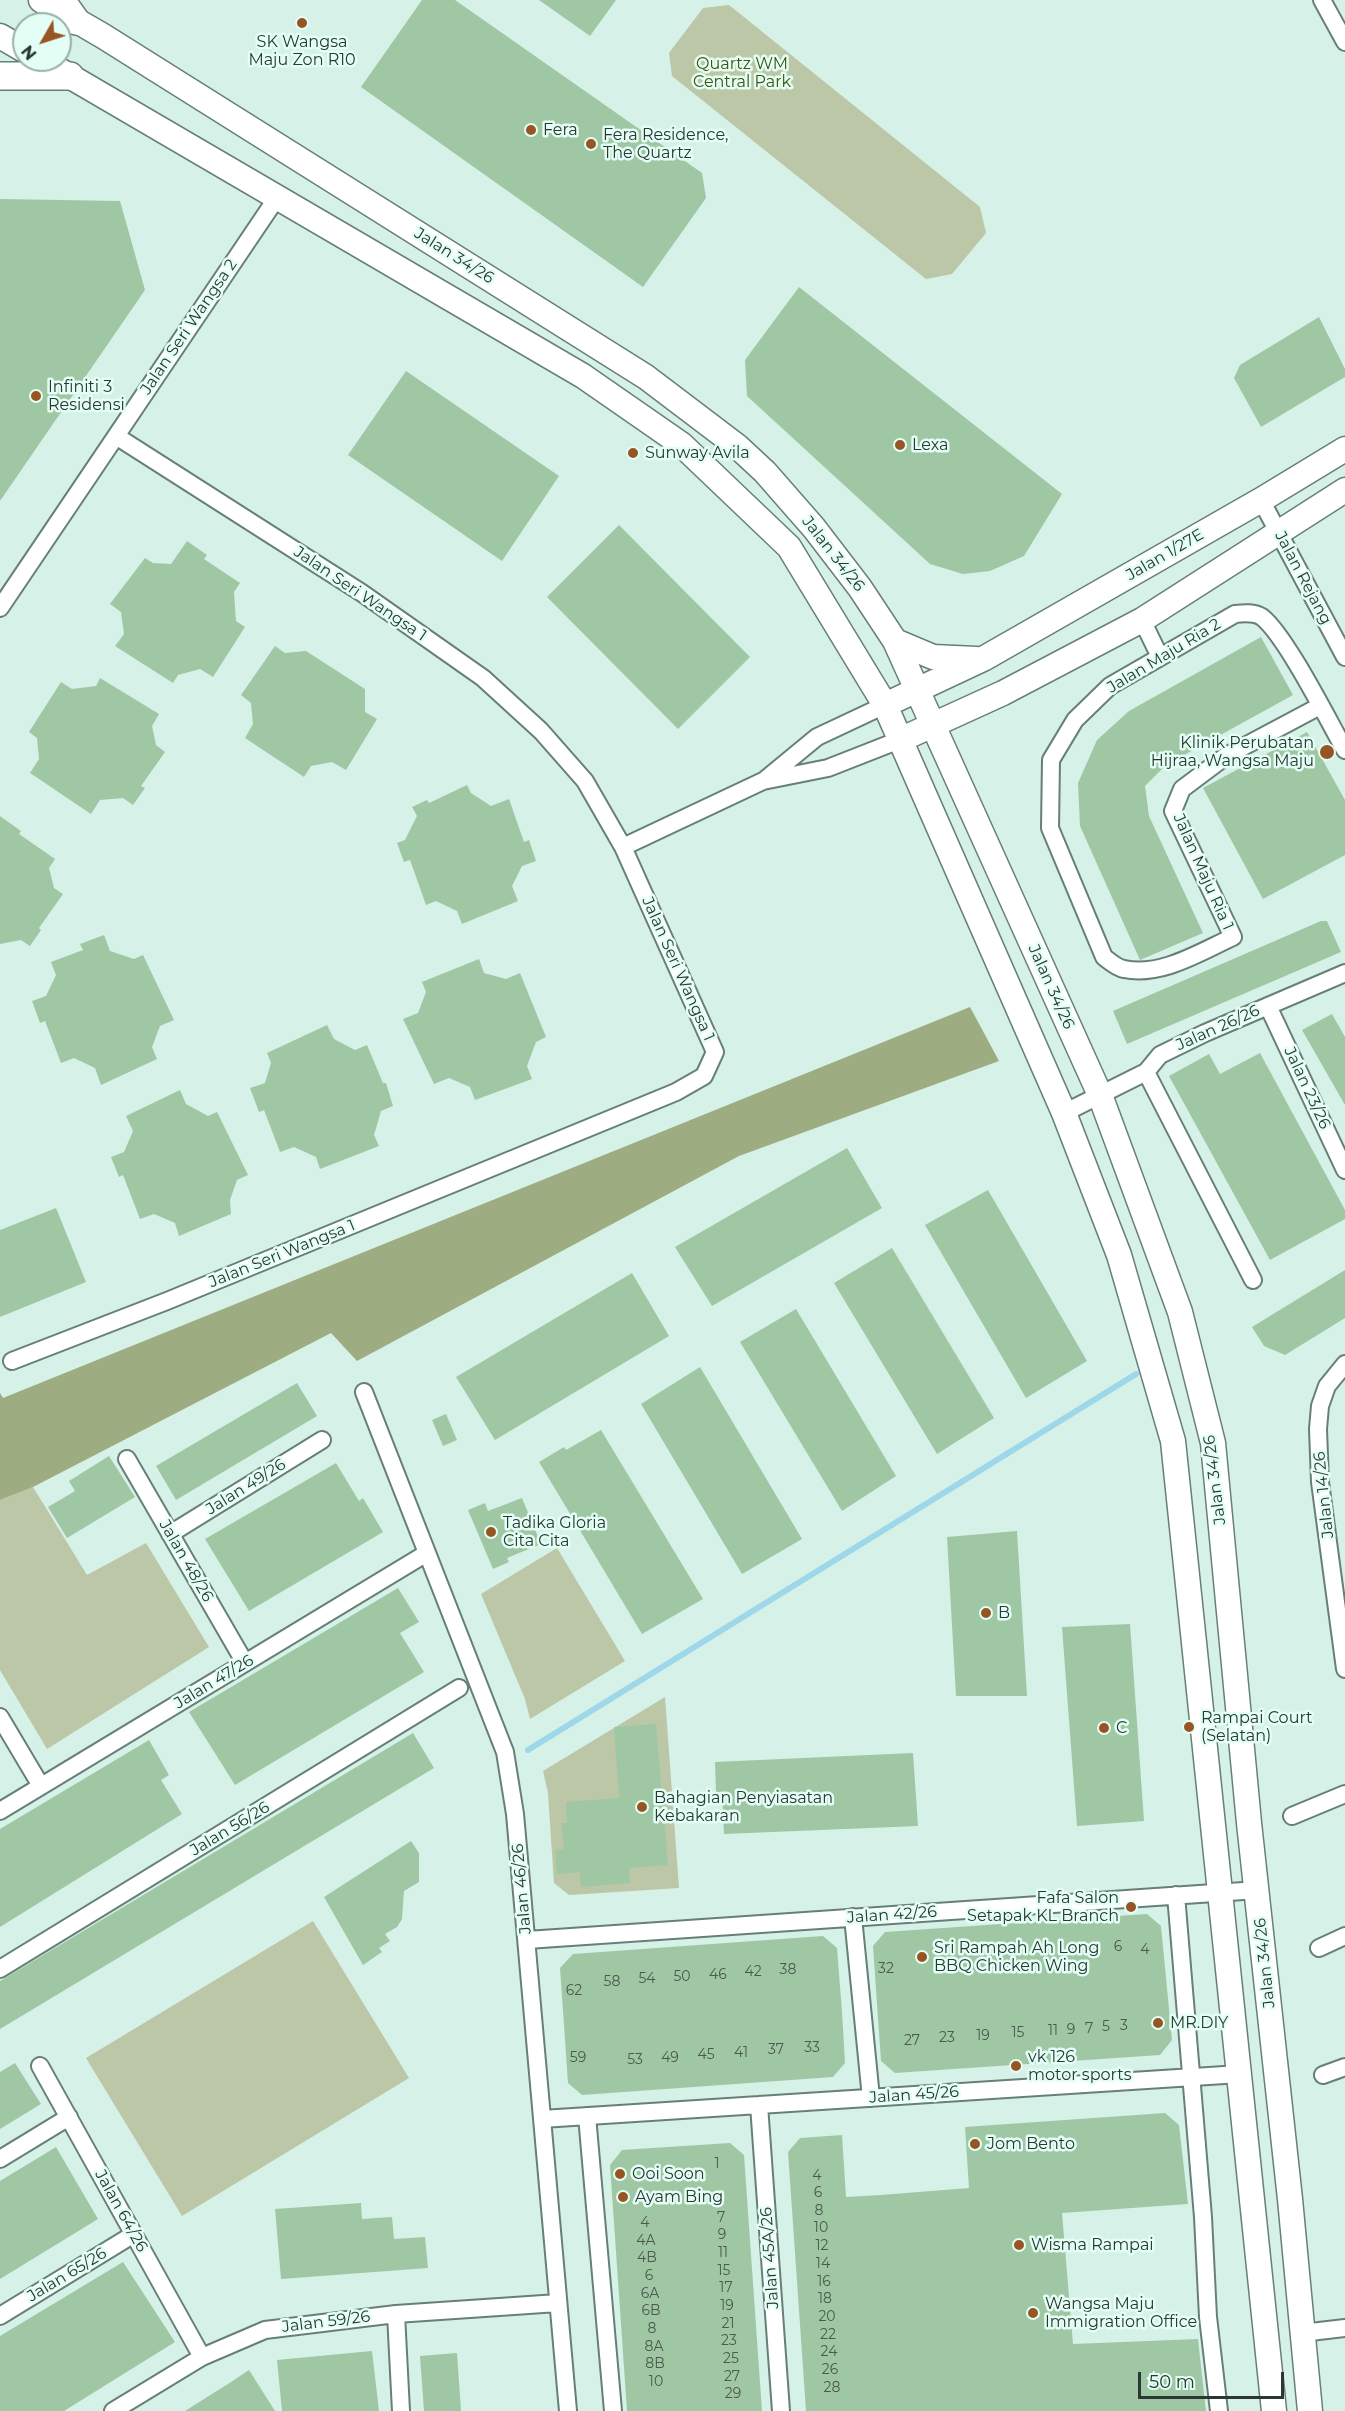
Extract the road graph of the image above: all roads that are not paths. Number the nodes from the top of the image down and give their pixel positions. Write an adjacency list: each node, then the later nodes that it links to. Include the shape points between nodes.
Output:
1 (41, 0): 3 (main road, Jalan 34/26)
2 (1322, 0): 4 (street)
3 (69, 10): 16 (main road, Jalan 34/26, via 646,377 737,446 814,528)
4 (1345, 42)
5 (63, 72): 7 (main road, Jalan 34/26)
6 (0, 76): 7 (main road)
7 (70, 76): 8 (main road, Jalan 34/26)
8 (278, 196): 9 (street, Jalan Seri Wangsa 2); 22 (main road, Jalan 34/26, via 583,376 681,444 789,547)
9 (116, 436): 14 (street, Jalan Seri Wangsa 2); 29 (street, Jalan Seri Wangsa 1, via 362,593 483,678 541,731 585,781)
10 (1345, 449): 12 (main road, Jalan 1/27E)
11 (1345, 490): 13 (main road)
12 (1261, 501): 13 (street, Jalan Rejang); 19 (main road, Jalan 1/27E)
13 (1278, 532): 15 (main road); 18 (street, Jalan Rejang)
14 (0, 608)
15 (1142, 620): 17 (street); 21 (main road)
16 (896, 641): 19 (main road, via 933,657); 20 (main road, Jalan 34/26)
17 (1160, 657): 23 (street, Jalan Maju Ria 2, via 1235,614 1250,613 1262,617 1278,636); 30 (street, Jalan Maju Ria 2, via 1110,686 1075,720 1051,760 1050,828 1104,957 1122,969 1156,969)
18 (1345, 657)
19 (983, 659): 20 (main road)
20 (919, 691): 22 (main road); 24 (main road, Jalan 34/26)
21 (1003, 693): 24 (main road); 28 (main road, via 957,735)
22 (885, 705): 25 (main road, Jalan 34/26); 27 (street, via 817,737)
23 (1320, 706): 26 (street, Jalan Maju Ria 2); 30 (street, Jalan Maju Ria 1, via 1226,756 1182,789 1173,811)
24 (934, 724): 25 (main road); 28 (main road, Jalan 34/26)
25 (902, 739): 27 (street, via 828,768); 35 (main road, Jalan 34/26)
26 (1345, 750)
27 (763, 781): 29 (street)
28 (963, 790): 34 (main road, Jalan 34/26)
29 (623, 847): 39 (street, Jalan Seri Wangsa 1, via 715,1052 704,1076 676,1092)
30 (1233, 937)
31 (1345, 973): 32 (street, Jalan 26/26)
32 (1268, 1006): 33 (street, Jalan 26/26, via 1160,1055); 36 (street, Jalan 23/26)
33 (1146, 1072): 34 (street, Jalan 26/26); 38 (street)
34 (1100, 1095): 35 (street, Jalan 26/26); 54 (main road, Jalan 34/26, via 1180,1312 1213,1443)
35 (1064, 1113): 55 (main road, Jalan 34/26, via 1119,1255 1173,1441)
36 (1340, 1145): 37 (street, Jalan 23/26)
37 (1345, 1170)
38 (1252, 1280)
39 (12, 1361)
40 (1345, 1364): 47 (street, Jalan 14/26, via 1327,1386 1318,1429 1320,1482)
41 (364, 1392): 45 (street, Jalan 46/26)
42 (322, 1440): 44 (street, Jalan 49/26)
43 (127, 1459): 44 (street, Jalan 48/26)
44 (170, 1534): 46 (street, Jalan 48/26)
45 (427, 1553): 46 (street, Jalan 47/26); 59 (street, Jalan 46/26, via 505,1752)
46 (245, 1663): 50 (street, Jalan 47/26)
47 (1345, 1669)
48 (459, 1688): 61 (street, Jalan 56/26)
49 (0, 1717): 50 (street)
50 (41, 1786): 52 (street, Jalan 47/26)
51 (1345, 1794): 53 (street)
52 (0, 1811)
53 (1292, 1816)
54 (1258, 1890): 55 (street, Jalan 42/26); 78 (main road, Jalan 34/26)
55 (1220, 1892): 56 (street, Jalan 42/26); 64 (main road, Jalan 34/26)
56 (1176, 1895): 57 (street, Jalan 42/26); 66 (street)
57 (853, 1917): 59 (street, Jalan 42/26); 67 (street)
58 (1345, 1936): 60 (street)
59 (527, 1940): 71 (street, Jalan 46/26)
60 (1318, 1948)
61 (0, 1969)
62 (40, 2066): 70 (street, Jalan 64/26)
63 (1345, 2067): 65 (street)
64 (1240, 2074): 66 (street, Jalan 45/26); 86 (main road, Jalan 34/26)
65 (1323, 2075)
66 (1191, 2077): 67 (street, Jalan 45/26); 85 (street, via 1208,2317)
67 (871, 2098): 68 (street, Jalan 45/26)
68 (759, 2105): 69 (street, Jalan 45/26); 84 (street, Jalan 45A/26)
69 (587, 2116): 71 (street, Jalan 45/26); 83 (street)
70 (69, 2117): 72 (street); 73 (street, Jalan 64/26)
71 (542, 2119): 74 (street, Jalan 46/26)
72 (0, 2159)
73 (134, 2234): 76 (street, Jalan 65/26); 79 (street, Jalan 64/26)
74 (558, 2302): 75 (street, Jalan 59/26); 82 (street, Jalan 46/26)
75 (396, 2314): 79 (street, Jalan 59/26, via 265,2330); 81 (street)
76 (0, 2316)
77 (1345, 2328): 78 (street)
78 (1302, 2333): 87 (main road, Jalan 34/26)
79 (202, 2356): 80 (street, Jalan 59/26)
80 (113, 2411)
81 (401, 2411)
82 (568, 2411)
83 (613, 2411)
84 (781, 2411)
85 (1219, 2411)
86 (1275, 2411)
87 (1310, 2411)

